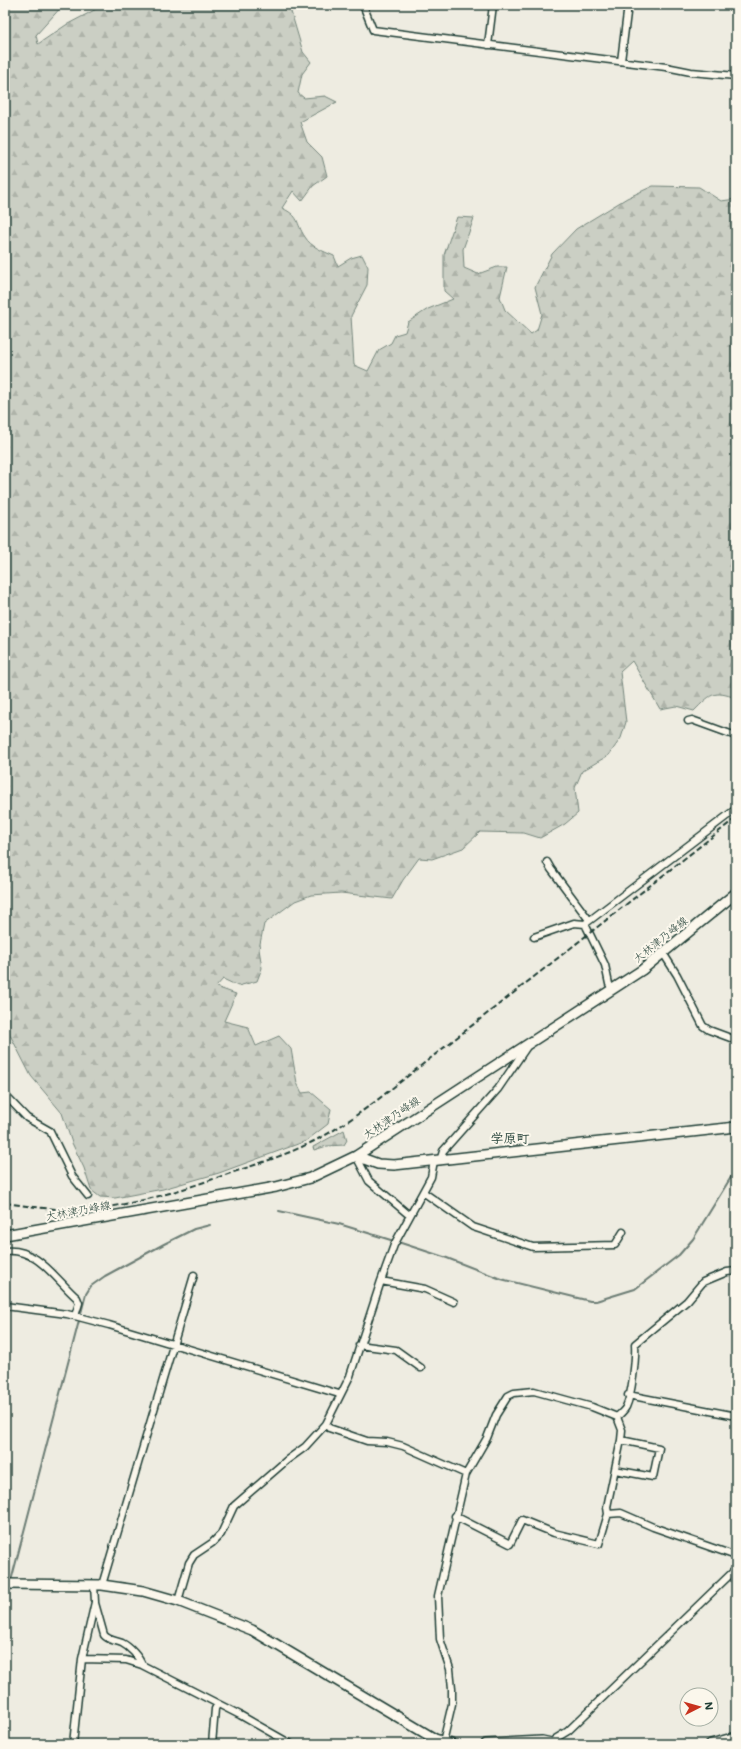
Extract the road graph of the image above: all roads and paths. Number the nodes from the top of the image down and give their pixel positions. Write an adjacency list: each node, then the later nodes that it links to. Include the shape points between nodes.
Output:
1 (363, 5): 4 (street, via 373,30)
2 (493, 5): 4 (street)
3 (628, 5): 5 (street)
4 (488, 45): 5 (street)
5 (621, 61): 6 (street)
6 (736, 76)
7 (688, 721): 8 (street, via 692,720)
8 (736, 736)
9 (736, 809): 12 (street)
10 (547, 862): 12 (street)
11 (736, 893): 14 (street, 大林津乃峰線)
12 (587, 922): 13 (street, via 574,923); 15 (street)
13 (534, 937)
14 (663, 953): 15 (street, 大林津乃峰線); 16 (street, via 703,1026)
15 (612, 989): 17 (street, 大林津乃峰線)
16 (736, 1040)
17 (529, 1043): 20 (street, 大林津乃峰線); 21 (street, via 498,1090)
18 (5, 1095): 23 (street, via 27,1118 50,1131 72,1176)
19 (736, 1127): 21 (street)
20 (356, 1156): 21 (street, via 368,1162 386,1165); 24 (street, via 369,1181); 26 (street, 大林津乃峰線, via 310,1178 276,1187)
21 (437, 1161): 22 (street)
22 (424, 1192): 24 (street); 25 (street, via 473,1227 533,1247 615,1245)
23 (88, 1196)
24 (409, 1215): 30 (street)
25 (623, 1232)
26 (5, 1235)
27 (5, 1251): 33 (street, via 40,1260 77,1298)
28 (736, 1271): 38 (street, via 703,1282 687,1301 635,1344 632,1381)
29 (194, 1275): 34 (street)
30 (380, 1280): 31 (street, via 425,1289); 35 (street)
31 (454, 1302)
32 (5, 1306): 33 (street)
33 (77, 1317): 34 (street)
34 (173, 1345): 37 (street); 51 (street)
35 (359, 1345): 36 (street, via 396,1350); 37 (street, via 350,1376)
36 (421, 1368)
37 (339, 1394): 41 (street)
38 (628, 1395): 39 (street); 40 (street, via 626,1408)
39 (736, 1416)
40 (617, 1417): 42 (street, via 622,1430); 44 (street, via 592,1407 534,1391 514,1393 508,1396 496,1416 487,1438)
41 (326, 1424): 44 (street, via 329,1428 367,1441 403,1446); 52 (street, via 305,1447 286,1460 234,1506 221,1534 194,1555 189,1563)
42 (621, 1440): 43 (street); 43 (street, via 659,1448 653,1477)
43 (615, 1470): 45 (street, via 607,1507)
44 (466, 1474): 46 (street)
45 (608, 1514): 46 (street, via 600,1544 554,1533 522,1520 510,1544); 48 (street, via 621,1513)
46 (455, 1516): 58 (street, via 438,1596 440,1640 450,1669 452,1688 452,1704)
47 (736, 1549): 48 (street)
48 (736, 1556)
49 (736, 1569): 59 (street, via 568,1731 555,1739)
50 (5, 1584): 51 (street)
51 (98, 1585): 52 (street, via 142,1591); 53 (street)
52 (178, 1601): 58 (street, via 258,1633)
53 (95, 1602): 54 (street); 55 (street, via 104,1635 107,1639 127,1647 140,1659)
54 (82, 1659): 55 (street, via 126,1660); 60 (street)
55 (142, 1665): 56 (street)
56 (217, 1705): 61 (street); 62 (street)
57 (736, 1737): 64 (street)
58 (440, 1742)
59 (555, 1743): 63 (street, via 527,1741)
60 (73, 1744)
61 (212, 1744)
62 (291, 1744)
63 (486, 1744)
64 (711, 1744)

